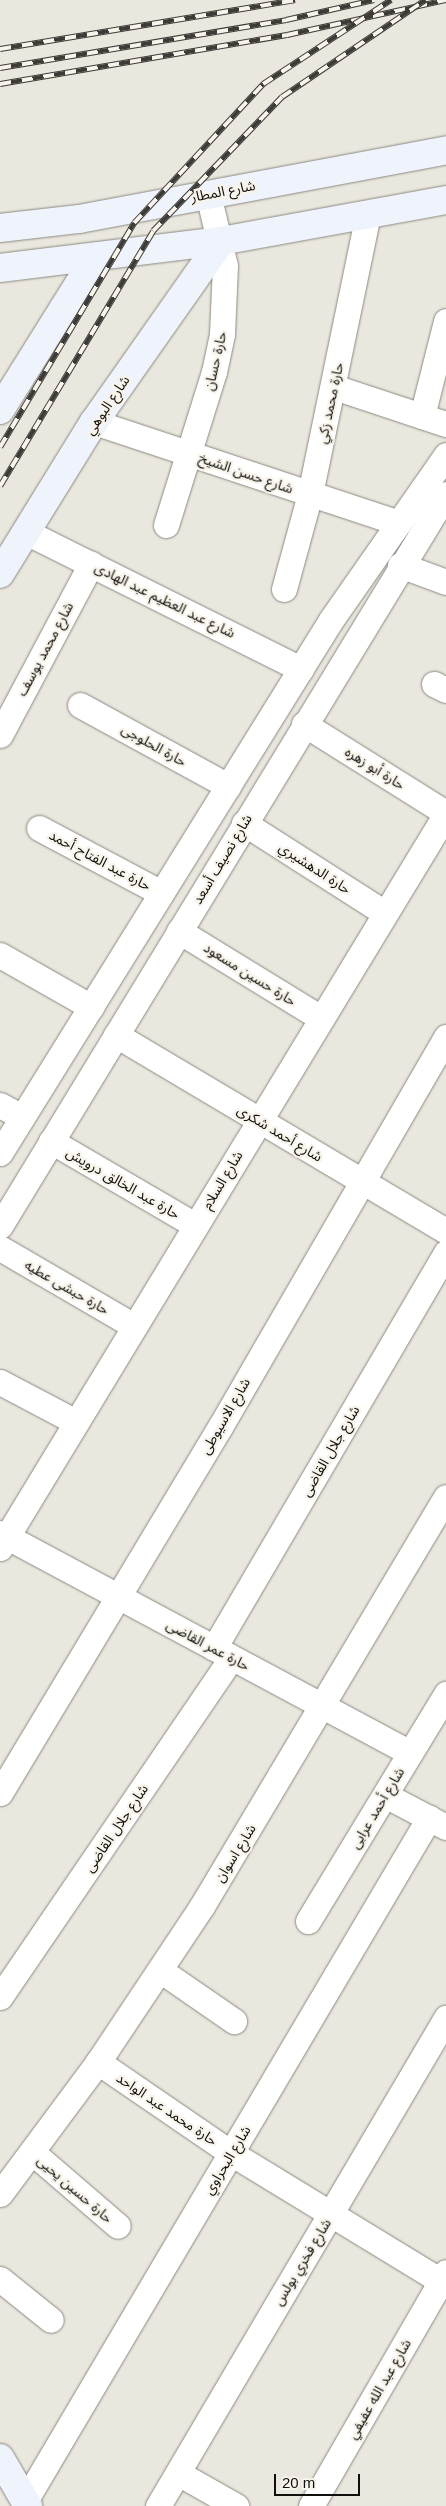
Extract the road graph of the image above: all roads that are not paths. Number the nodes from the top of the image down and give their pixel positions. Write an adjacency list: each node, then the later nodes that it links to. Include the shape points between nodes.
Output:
1 (446, 150): 2 (street, شارع المطار)
2 (208, 194): 5 (street, شارع المطار, via 79,218); 6 (street, حارة حسان)
3 (446, 200): 4 (street)
4 (368, 216): 6 (street); 10 (street, حارة محمد زكي)
5 (0, 228)
6 (221, 241): 7 (street); 13 (street, شارع البوهي); 15 (street, حارة حسان, via 227,289 222,334)
7 (95, 258): 8 (street); 11 (street)
8 (0, 268)
9 (446, 321): 12 (street)
10 (334, 387): 12 (street); 17 (street, حارة محمد زكي)
11 (0, 410)
12 (422, 416): 14 (street)
13 (94, 422): 15 (street, شارع حسن الشيخ); 21 (street, شارع البوهي)
14 (446, 424)
15 (189, 454): 17 (street, شارع حسن الشيخ); 20 (street, حارة حسان)
16 (446, 455): 19 (street)
17 (310, 494): 19 (street, شارع حسن الشيخ); 26 (street, حارة محمد زكي)
18 (446, 494): 23 (street, شارع نصيف أسعد)
19 (399, 523): 27 (street)
20 (166, 525)
21 (28, 532): 22 (street, شارع عبد العظيم عبد الهادى); 24 (street, شارع البوهي)
22 (91, 564): 27 (street, شارع عبد العظيم عبد الهادى); 30 (street, شارع محمد يوسف)
23 (400, 564): 25 (street); 29 (street, شارع نصيف أسعد)
24 (0, 574)
25 (446, 582)
26 (284, 589)
27 (301, 668): 31 (street)
28 (80, 705): 31 (street, حارة الحلوجى)
29 (304, 724): 32 (street, حارة أبو زهره); 33 (street, شارع نصيف أسعد)
30 (0, 735)
31 (228, 786): 35 (street)
32 (446, 814): 36 (street, شارع السلام)
33 (244, 823): 36 (street, حارة الدهشيري); 37 (street, شارع نصيف أسعد)
34 (39, 828): 35 (street, حارة عبد الفتاح أحمد)
35 (162, 893): 39 (street)
36 (385, 913): 40 (street, شارع السلام)
37 (179, 931): 40 (street, حارة حسين مسعود); 41 (street, شارع نصيف أسعد)
38 (0, 955): 39 (street)
39 (91, 1007): 44 (street)
40 (321, 1018): 45 (street, شارع السلام)
41 (116, 1035): 45 (street, شارع أحمد شكرى); 46 (street, شارع نصيف أسعد)
42 (446, 1036): 48 (street, شارع الاسيوطى)
43 (0, 1105): 44 (street)
44 (22, 1117): 47 (street)
45 (258, 1120): 48 (street, شارع أحمد شكرى); 49 (street, شارع السلام)
46 (51, 1141): 49 (street, حارة عبد الخالق درويش); 50 (street, شارع نصيف أسعد)
47 (0, 1153)
48 (360, 1180): 51 (street, شارع أحمد شكرى); 59 (street, شارع الاسيوطى, via 220,1427)
49 (195, 1224): 54 (street, شارع السلام)
50 (0, 1226)
51 (446, 1231)
52 (0, 1248): 54 (street, حارة حبشى عطيه)
53 (446, 1253): 60 (street, شارع جلال القاضى)
54 (134, 1326): 56 (street, شارع السلام)
55 (0, 1382): 56 (street)
56 (76, 1422): 58 (street, شارع السلام)
57 (446, 1497): 62 (street, شارع اسوان)
58 (2, 1539): 59 (street, حارة عمر القاضى)
59 (116, 1596): 60 (street, حارة عمر القاضى); 64 (street, شارع الاسيوطى)
60 (223, 1653): 62 (street, حارة عمر القاضى); 69 (street, شارع جلال القاضى)
61 (444, 1702): 63 (street, شارع أحمد عرابى)
62 (322, 1706): 63 (street, حارة عمر القاضى); 68 (street, شارع اسوان)
63 (410, 1753): 65 (street, شارع أحمد عرابى)
64 (0, 1793)
65 (385, 1795): 66 (street); 67 (street, شارع أحمد عرابى)
66 (438, 1823): 74 (street, شارع البحراوي)
67 (308, 1921)
68 (160, 1970): 70 (street); 72 (street, شارع اسوان)
69 (0, 1998)
70 (234, 2021)
71 (443, 2030): 76 (street, شارع فخري بولس)
72 (98, 2062): 73 (street, شارع اسوان); 74 (street, حارة محمد عبد الواحد)
73 (32, 2152): 75 (street, شارع اسوان); 77 (street, حارة حسين يحيى)
74 (232, 2153): 76 (street, حارة محمد عبد الواحد); 83 (street, شارع البحراوي)
75 (0, 2194)
76 (331, 2214): 78 (street, حارة محمد عبد الواحد); 82 (street, شارع فخري بولس)
77 (118, 2226)
78 (443, 2277): 86 (street, شارع عبد الله عفيفي)
79 (0, 2278): 80 (street)
80 (51, 2320)
81 (3, 2472): 83 (street)
82 (178, 2473): 84 (street, شارع فخري بولس); 85 (street)
83 (26, 2504)
84 (158, 2506)
85 (236, 2506)
86 (311, 2506)

